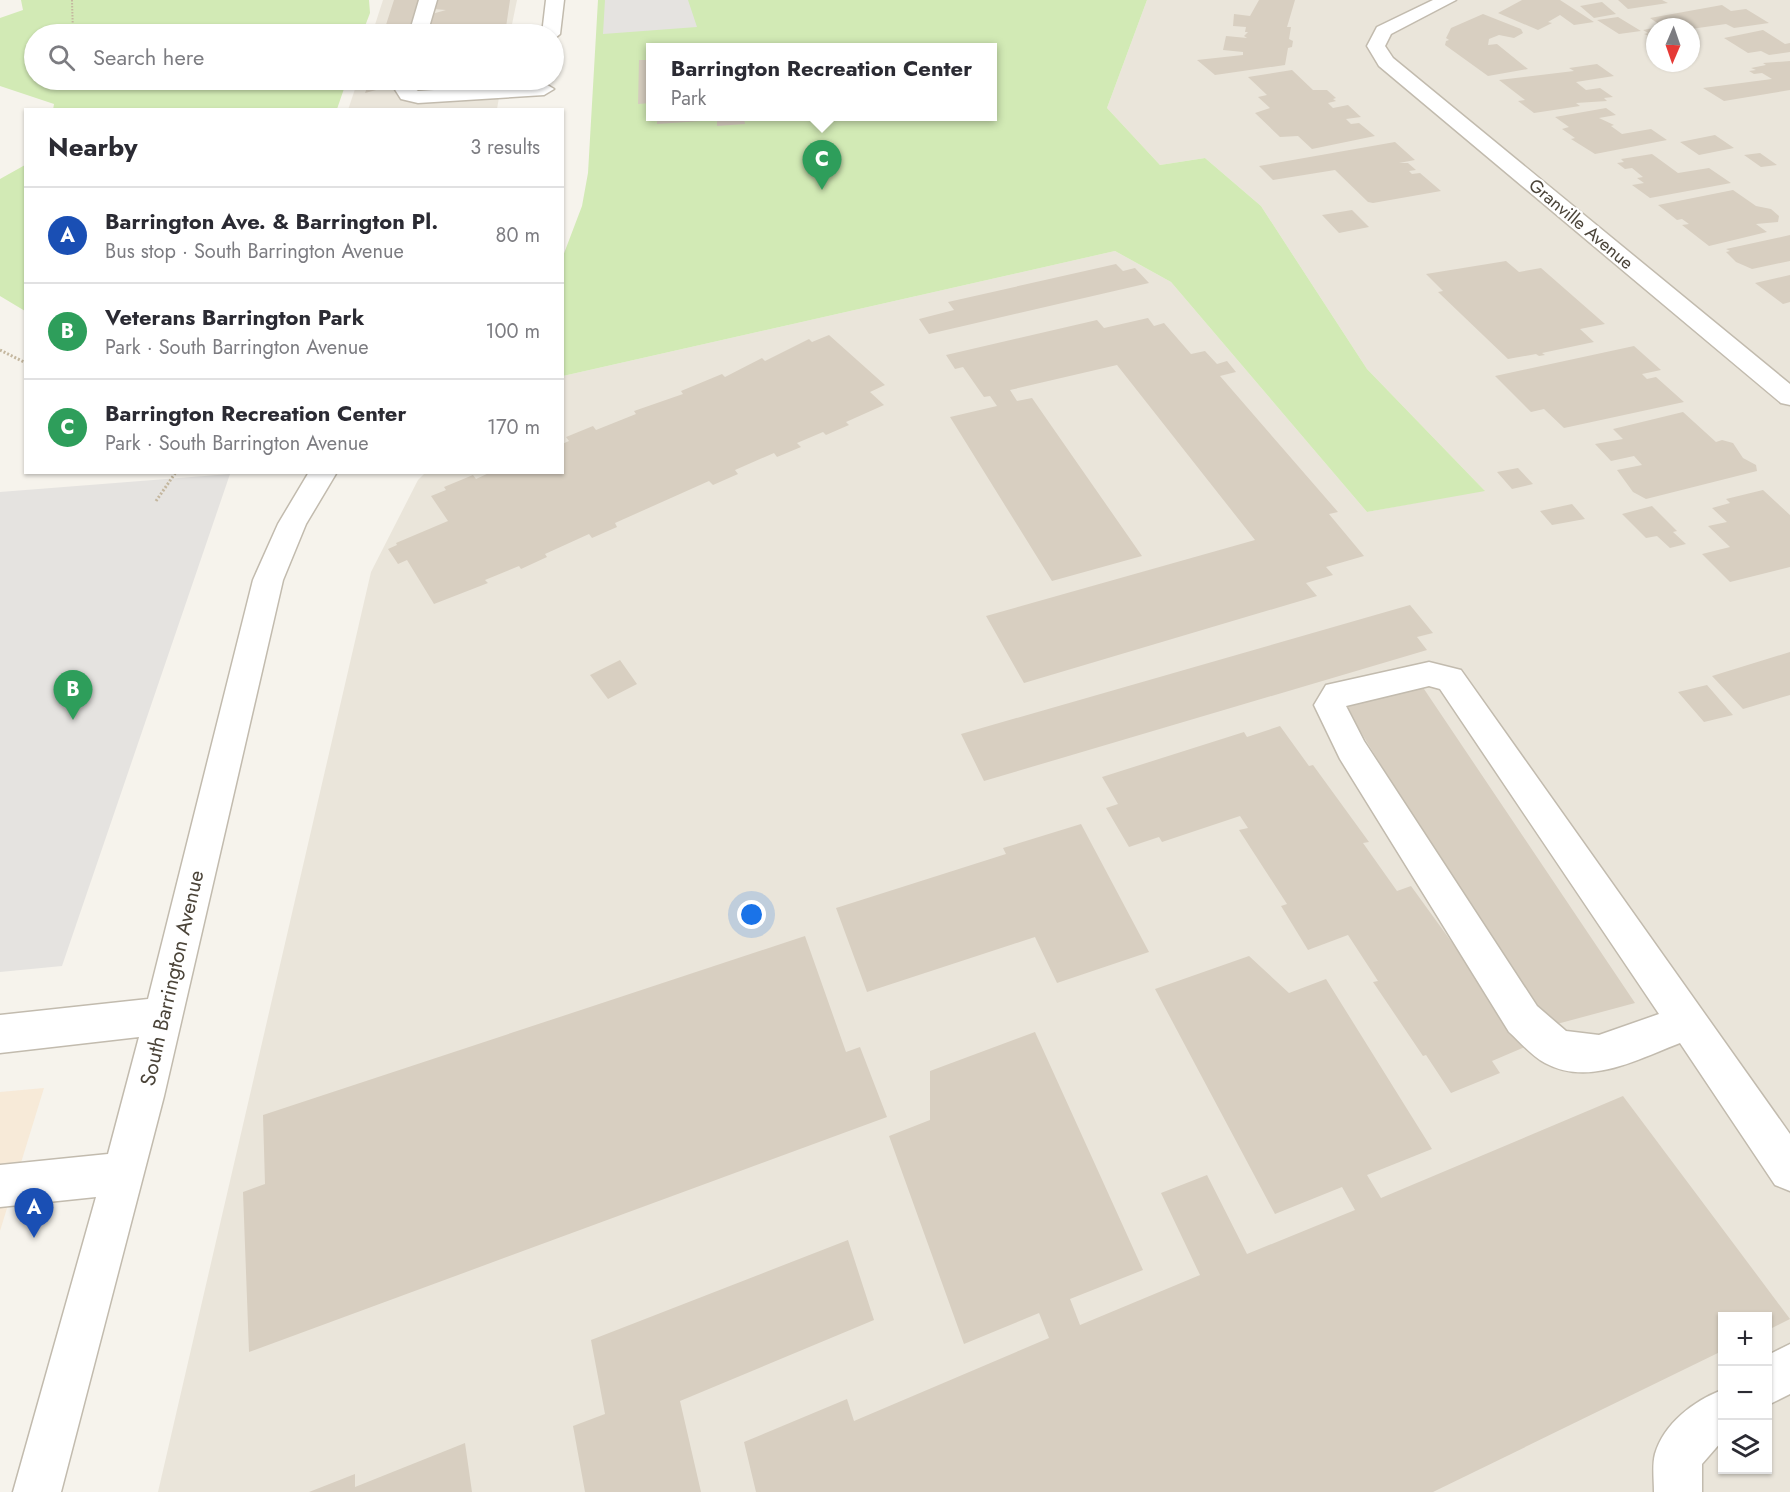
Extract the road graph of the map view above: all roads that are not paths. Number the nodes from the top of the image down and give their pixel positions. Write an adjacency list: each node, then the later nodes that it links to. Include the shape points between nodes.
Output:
1 (428, 0): 4 (street)
2 (555, 0): 5 (street)
3 (1447, 0): 10 (street, Granville Avenue, via 1383,31 1376,46 1386,62)
4 (421, 24)
5 (552, 24)
6 (405, 90): 7 (street, via 408,95 418,97)
7 (486, 90)
8 (544, 90): 9 (street)
9 (542, 108)
10 (1790, 397)
11 (322, 474): 12 (street, South Barrington Avenue, via 284,536 268,580)
12 (162, 1016): 14 (street); 16 (street, South Barrington Avenue)
13 (1688, 1022): 13 (street, via 1450,678 1429,674 1337,694 1330,705 1352,750 1523,1019 1557,1049 1599,1054); 15 (street)
14 (0, 1034)
15 (1790, 1170)
16 (124, 1173): 17 (street); 21 (street, South Barrington Avenue)
17 (0, 1186)
18 (1790, 1367): 19 (street)
19 (1772, 1379)
20 (1718, 1416): 22 (street, via 1703,1426 1678,1456)
21 (37, 1492)
22 (1678, 1492)

